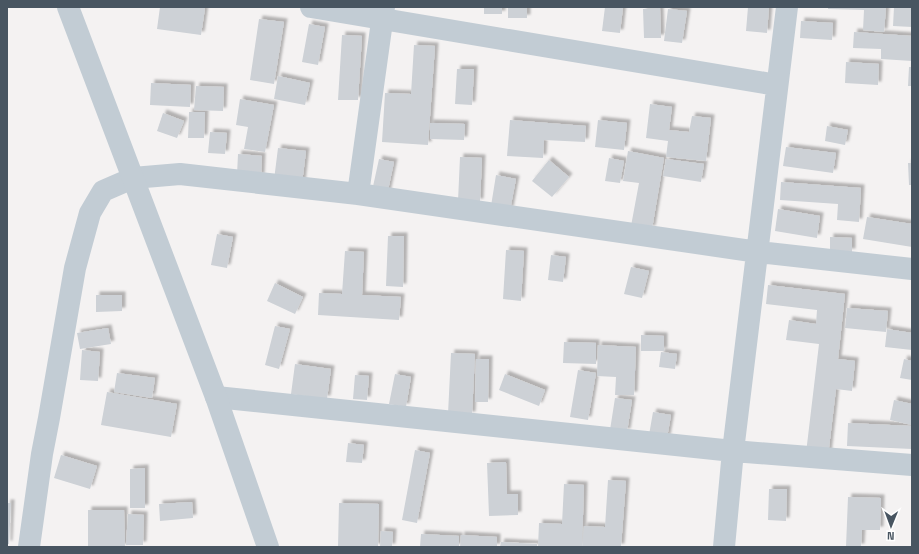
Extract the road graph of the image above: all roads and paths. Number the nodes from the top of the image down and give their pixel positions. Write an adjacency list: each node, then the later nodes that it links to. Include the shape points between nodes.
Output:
1 (68, 7): 6 (street)
2 (311, 7): 4 (street)
3 (787, 7): 5 (street)
4 (383, 12): 5 (street); 7 (street)
5 (777, 85): 8 (street)
6 (134, 178): 7 (street, via 180,174); 10 (street); 13 (street, via 103,191 90,213 75,268 42,454)
7 (358, 194): 8 (street)
8 (758, 252): 9 (street); 11 (street)
9 (912, 269)
10 (216, 397): 11 (street); 14 (street)
11 (733, 451): 12 (street); 15 (street)
12 (912, 465)
13 (29, 547)
14 (268, 547)
15 (724, 547)

